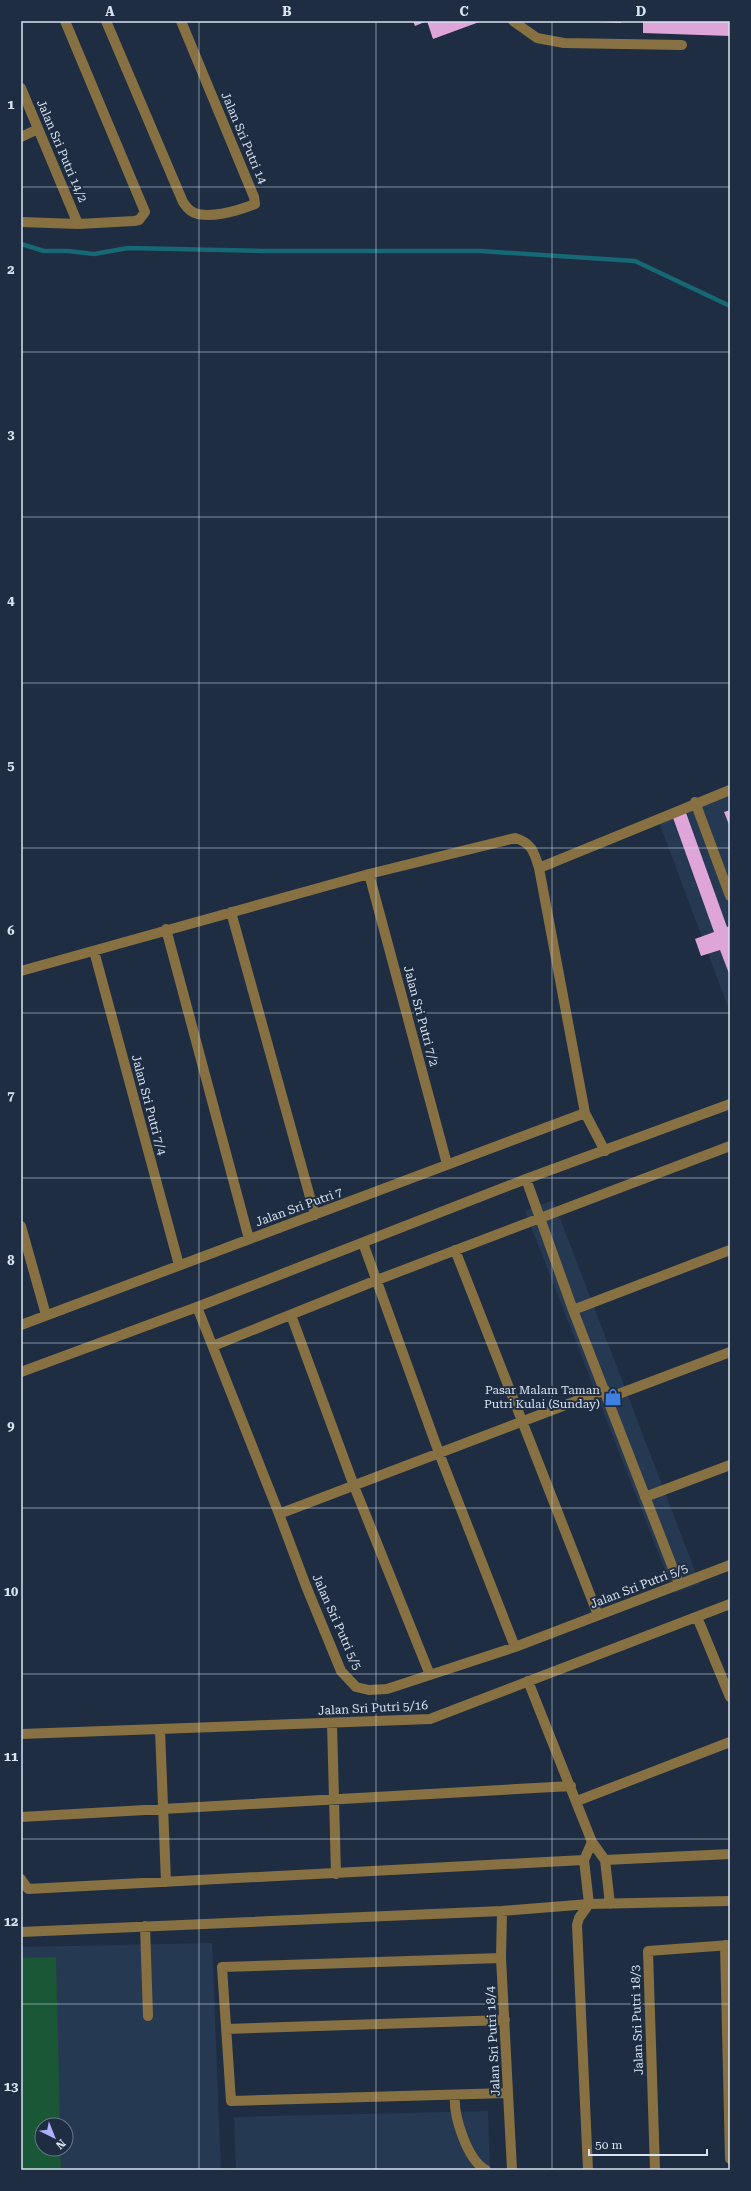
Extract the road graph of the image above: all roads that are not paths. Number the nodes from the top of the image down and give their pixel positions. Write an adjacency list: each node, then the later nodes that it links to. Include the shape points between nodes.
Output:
1 (65, 21): 10 (street, via 145,208 139,220)
2 (106, 21): 3 (street, Jalan Sri Putri 14, via 183,202 190,211 205,215 255,204)
3 (181, 21)
4 (513, 21): 5 (street, via 537,38 564,43)
5 (682, 45)
6 (21, 88): 7 (street, Jalan Sri Putri 14/2)
7 (38, 129): 8 (street); 10 (street, Jalan Sri Putri 14/2)
8 (21, 137)
9 (21, 222): 10 (street)
10 (78, 224)
11 (730, 790): 12 (street)
12 (696, 802): 13 (street); 15 (street)
13 (539, 868): 14 (street, via 532,849 525,841 515,838); 21 (street)
14 (369, 874): 16 (street); 24 (street, Jalan Sri Putri 7/2)
15 (730, 896)
16 (231, 912): 17 (street); 26 (street)
17 (166, 929): 18 (street); 29 (street)
18 (94, 951): 19 (street); 33 (street, Jalan Sri Putri 7/4)
19 (21, 971)
20 (730, 1104): 23 (street)
21 (586, 1113): 23 (street); 24 (street, Jalan Sri Putri 7)
22 (730, 1146): 27 (street)
23 (605, 1151): 25 (street)
24 (447, 1164): 26 (street, Jalan Sri Putri 7)
25 (526, 1179): 27 (street); 30 (street)
26 (315, 1216): 29 (street, Jalan Sri Putri 7)
27 (541, 1218): 31 (street); 36 (street)
28 (21, 1226): 37 (street)
29 (249, 1239): 33 (street, Jalan Sri Putri 7)
30 (363, 1243): 34 (street); 35 (street)
31 (455, 1250): 34 (street); 44 (street)
32 (730, 1250): 36 (street)
33 (179, 1266): 37 (street, Jalan Sri Putri 7)
34 (377, 1280): 38 (street); 45 (street)
35 (197, 1307): 40 (street, Jalan Sri Putri 5/5); 42 (street)
36 (573, 1310): 43 (street)
37 (46, 1315): 39 (street, Jalan Sri Putri 7)
38 (291, 1315): 40 (street); 47 (street)
39 (21, 1325)
40 (213, 1346): 49 (street, Jalan Sri Putri 5/5)
41 (730, 1352): 43 (street)
42 (21, 1372)
43 (606, 1394): 44 (street); 48 (street)
44 (523, 1421): 45 (street); 53 (street)
45 (439, 1453): 47 (street); 55 (street)
46 (730, 1465): 48 (street)
47 (354, 1486): 49 (street); 56 (street)
48 (645, 1498): 51 (street)
49 (279, 1514): 56 (street, Jalan Sri Putri 5/5, via 306,1586 348,1681 356,1688 387,1689)
50 (730, 1565): 51 (street, Jalan Sri Putri 5/5)
51 (679, 1584): 53 (street, Jalan Sri Putri 5/5)
52 (730, 1604): 54 (street, Jalan Sri Putri 5/16)
53 (598, 1615): 55 (street, Jalan Sri Putri 5/5)
54 (696, 1617): 57 (street, Jalan Sri Putri 5/16); 58 (street)
55 (515, 1648): 56 (street, Jalan Sri Putri 5/5)
56 (430, 1675)
57 (528, 1681): 59 (street, Jalan Sri Putri 5/16, via 430,1719); 63 (street)
58 (730, 1697)
59 (332, 1723): 60 (street, Jalan Sri Putri 5/16); 64 (street)
60 (160, 1730): 61 (street, Jalan Sri Putri 5/16); 66 (street)
61 (21, 1734)
62 (730, 1742): 65 (street)
63 (571, 1786): 64 (street); 65 (street)
64 (334, 1799): 66 (street); 72 (street)
65 (578, 1801): 68 (street)
66 (163, 1809): 67 (street); 74 (street)
67 (21, 1817)
68 (592, 1842): 70 (street); 71 (street)
69 (730, 1854): 71 (street)
70 (584, 1860): 72 (street); 77 (street)
71 (605, 1860): 78 (street)
72 (336, 1874): 74 (street)
73 (21, 1880): 75 (street)
74 (166, 1882): 75 (street)
75 (25, 1889)
76 (730, 1901): 78 (street)
77 (589, 1904): 78 (street); 79 (street); 92 (street, via 577,1925)
78 (610, 1904)
79 (502, 1911): 80 (street); 83 (street, Jalan Sri Putri 18/4)
80 (145, 1926): 81 (street); 84 (street)
81 (21, 1932)
82 (727, 1945): 89 (street); 93 (street, Jalan Sri Putri 18/3, via 648,1951)
83 (501, 1958): 85 (street, Jalan Sri Putri 18/4); 86 (street, via 222,1967)
84 (148, 2016)
85 (505, 2020): 86 (street); 87 (street, Jalan Sri Putri 18/4)
86 (226, 2029): 88 (street, via 231,2101)
87 (508, 2093): 88 (street); 91 (street, Jalan Sri Putri 18/4)
88 (455, 2095): 90 (street, via 455,2108 467,2146 475,2162)
89 (730, 2159)
90 (486, 2170)
91 (512, 2170)
92 (588, 2170)
93 (655, 2170)

